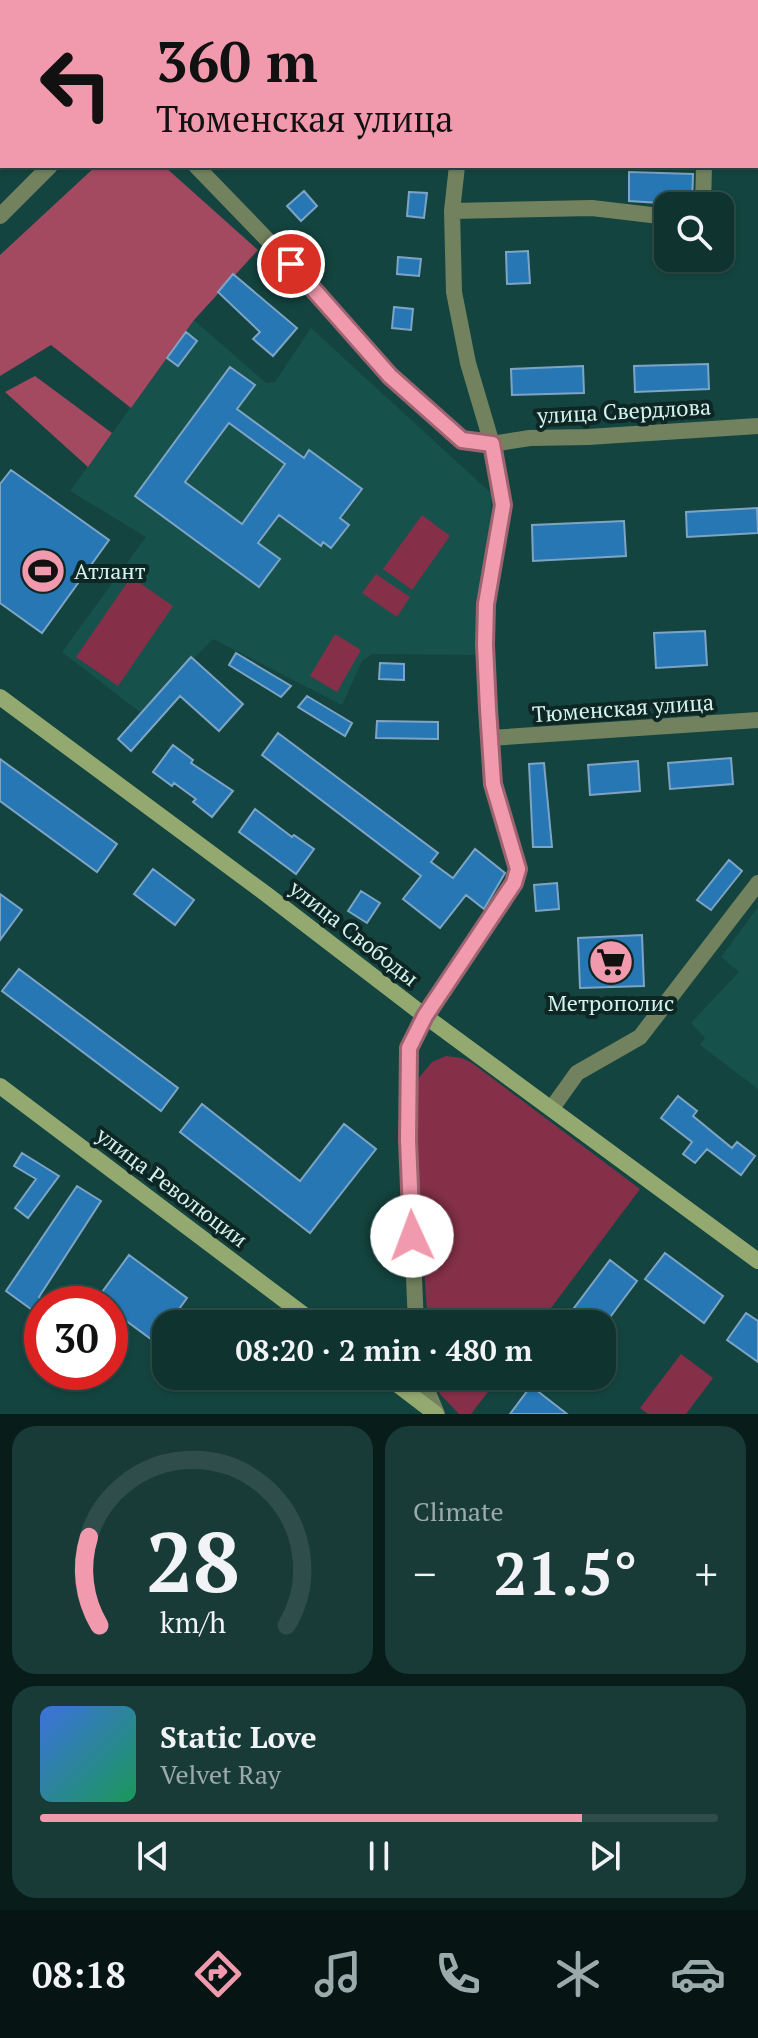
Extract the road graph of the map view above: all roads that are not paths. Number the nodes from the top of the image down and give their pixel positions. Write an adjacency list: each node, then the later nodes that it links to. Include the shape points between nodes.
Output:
1 (48, 168): 6 (street)
2 (198, 168): 10 (street, via 390,376 462,440)
3 (457, 168): 7 (street)
4 (704, 168): 5 (street)
5 (703, 192)
6 (3, 206)
7 (452, 211): 8 (street, via 592,208); 10 (street, via 454,292)
8 (654, 215)
9 (758, 426): 10 (street, улица Свердлова)
10 (492, 444): 13 (street, via 503,505 486,604)
11 (0, 697): 15 (street, улица Свободы)
12 (758, 720): 13 (street, Тюменская улица)
13 (490, 738): 15 (street, via 493,784 518,869 514,883)
14 (758, 883): 17 (street, via 640,1037 577,1073)
15 (425, 1016): 17 (street, улица Свободы); 20 (street, via 409,1048)
16 (0, 1086): 19 (street, улица Революции)
17 (552, 1108): 18 (street, улица Свободы)
18 (758, 1261)
19 (297, 1310)
20 (415, 1310)
21 (405, 1390): 23 (street)
22 (427, 1390): 23 (street)
23 (437, 1414)

